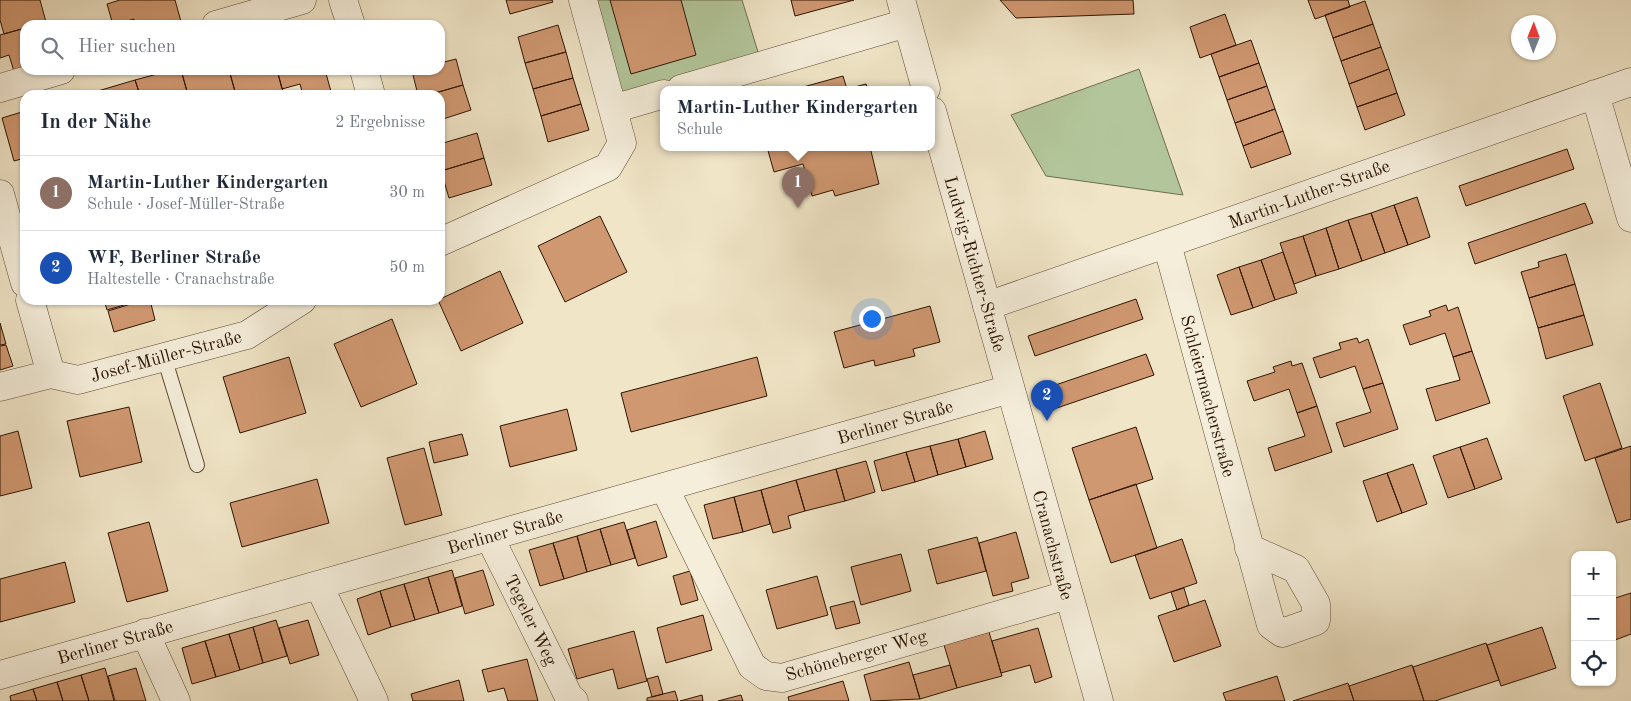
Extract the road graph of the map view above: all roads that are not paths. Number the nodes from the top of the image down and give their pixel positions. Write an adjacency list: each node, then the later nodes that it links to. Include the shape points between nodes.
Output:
1 (302, 0): 5 (street)
2 (344, 0): 6 (street)
3 (583, 0): 16 (street)
4 (904, 11): 10 (street); 11 (street)
5 (233, 20)
6 (350, 20)
7 (44, 75): 12 (street)
8 (365, 75): 13 (street)
9 (1631, 82): 14 (street, Martin-Luther-Straße)
10 (690, 86)
11 (925, 86)
12 (0, 88)
13 (370, 90)
14 (1595, 94): 19 (street); 21 (street, Martin-Luther-Straße)
15 (660, 95): 16 (street)
16 (613, 109): 20 (street, via 622,143 608,167)
17 (935, 122): 25 (street, Ludwig-Richter-Straße)
18 (0, 194): 22 (street)
19 (1631, 218)
20 (445, 240)
21 (1168, 244): 25 (street, Martin-Luther-Straße); 33 (street, Schleiermacherstraße)
22 (20, 265)
23 (31, 305): 27 (street)
24 (294, 305): 26 (street, Josef-Müller-Straße, via 247,335)
25 (987, 306): 29 (street, Ludwig-Richter-Straße)
26 (164, 357): 27 (street, Josef-Müller-Straße, via 78,380); 30 (lane)
27 (51, 374): 28 (street, Josef-Müller-Straße)
28 (0, 387)
29 (1010, 389): 31 (street, Berliner Straße, via 820,436); 35 (street, Cranachstraße)
30 (197, 465)
31 (664, 487): 32 (street, Berliner Straße, via 626,490); 35 (street, Schöneberger Weg, via 752,666 766,676 782,678)
32 (489, 536): 34 (street, Berliner Straße); 40 (street, Tegeler Weg, via 569,697)
33 (1249, 548)
34 (319, 586): 36 (street, Berliner Straße); 39 (street)
35 (1067, 595): 41 (street, Cranachstraße)
36 (145, 633): 37 (street, Berliner Straße); 38 (street)
37 (0, 675)
38 (176, 701)
39 (374, 701)
40 (574, 701)
41 (1099, 701)

